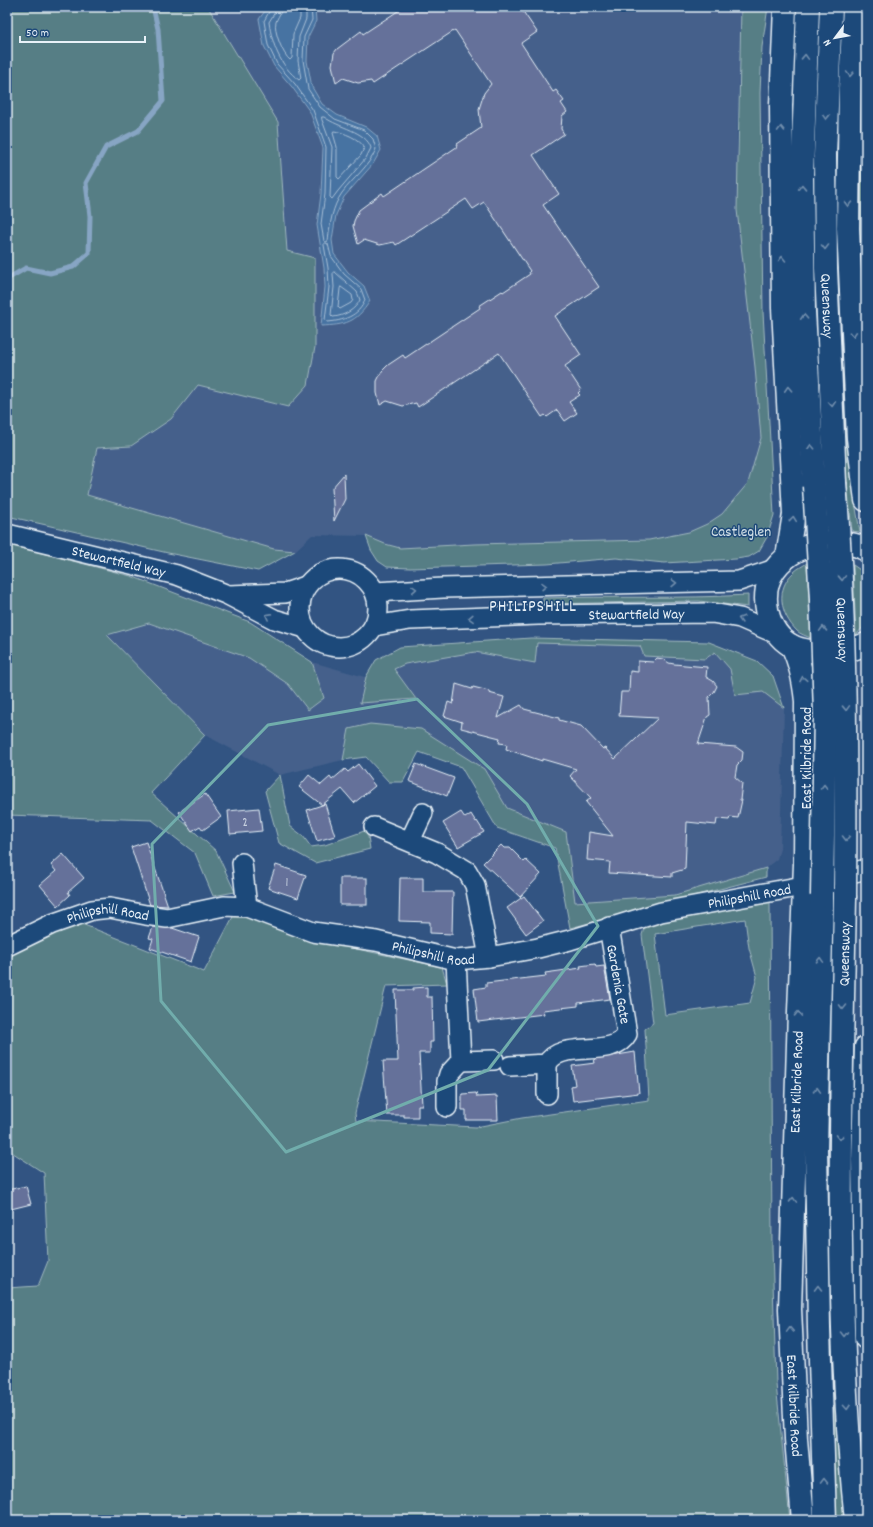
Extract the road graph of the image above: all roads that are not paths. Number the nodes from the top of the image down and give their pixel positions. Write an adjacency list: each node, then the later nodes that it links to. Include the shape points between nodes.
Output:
1 (785, 7): 8 (main road, one-way to 1, via 794,514 783,308 781,106)
2 (831, 7): 36 (main road, Queensway, one-way to 36, bridge, via 825,155 826,268 835,484 841,551 846,725 840,1182 844,1368)
3 (854, 7): 5 (main road, Queensway, one-way to 5, via 848,228 858,438)
4 (807, 15): 32 (main road, Queensway, one-way to 4, bridge, via 816,1149 825,713 819,545 804,312 802,177)
5 (866, 500)
6 (7, 534): 11 (street, Stewartfield Way, via 177,575)
7 (866, 550): 8 (main road, via 850,544 817,544 803,548)
8 (781, 563): 10 (street, Stewartfield Way, one-way to 8, via 443,588 739,582); 14 (main road, East Kilbride Road, via 770,579 766,593 766,609 770,621)
9 (306, 586): 10 (street, via 314,577 336,568 360,575 369,582); 11 (street, Stewartfield Way, via 285,593); 13 (street, via 299,607)
10 (375, 592): 12 (street, via 378,615)
11 (228, 595): 13 (street, Stewartfield Way, one-way to 11, via 274,619)
12 (374, 626): 13 (street, via 362,641 343,648 322,644); 14 (street, Stewartfield Way, one-way to 12, via 740,618 712,613 410,620)
13 (305, 628)
14 (784, 640): 15 (main road, via 817,653 847,650); 21 (main road, East Kilbride Road, one-way to 14, via 806,702 799,659)
15 (866, 644)
16 (423, 813): 18 (street)
17 (374, 827): 18 (street)
18 (410, 841): 25 (street, via 467,871 475,885)
19 (242, 863): 22 (street)
20 (866, 869): 21 (street, Philipshill Road)
21 (803, 886): 23 (street, Philipshill Road, via 661,912); 34 (main road, East Kilbride Road, one-way to 21, via 795,1417 790,1309)
22 (247, 907): 24 (street, Philipshill Road, via 224,906 166,918 110,908 92,910 52,924); 26 (street, Philipshill Road, via 313,932 376,941)
23 (609, 927): 25 (street, Philipshill Road, via 570,940); 29 (street, Gardenia Gate, via 627,1034 613,1046 561,1053 551,1057)
24 (7, 946)
25 (489, 957): 26 (street, Philipshill Road)
26 (456, 960): 28 (street)
27 (866, 1047): 33 (main road, via 863,1160)
28 (461, 1061): 29 (street); 31 (street, via 449,1074)
29 (547, 1064): 30 (street)
30 (547, 1094)
31 (447, 1107)
32 (817, 1241): 35 (main road, East Kilbride Road, one-way to 32)
33 (866, 1338)
34 (804, 1520)
35 (825, 1520)
36 (856, 1520)

